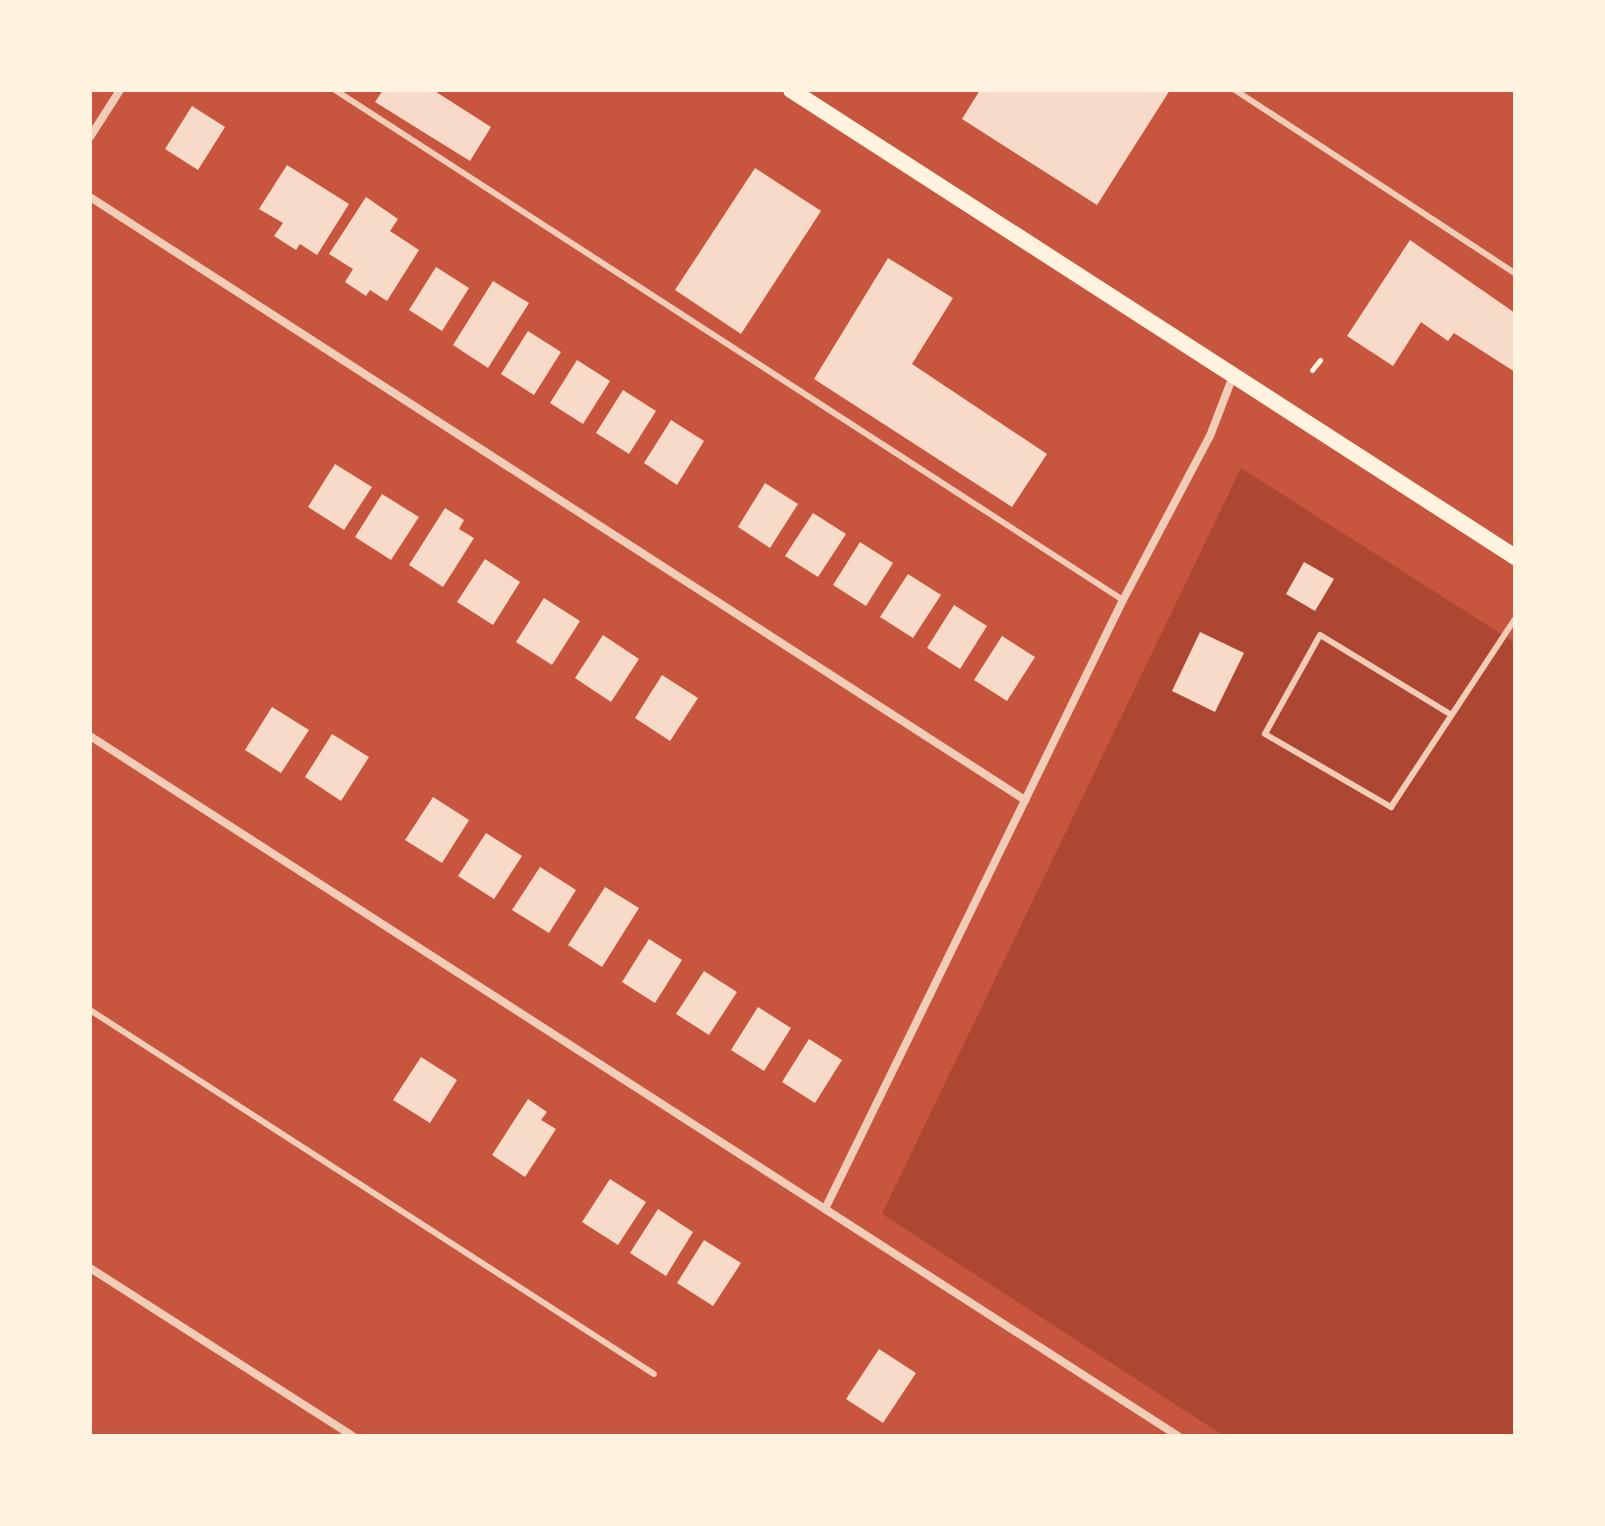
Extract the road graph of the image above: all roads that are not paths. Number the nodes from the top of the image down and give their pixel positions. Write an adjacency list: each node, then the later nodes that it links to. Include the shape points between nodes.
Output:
1 (120, 90): 5 (street)
2 (335, 90): 10 (lane)
3 (791, 90): 8 (main road)
4 (1235, 90): 7 (lane)
5 (90, 137)
6 (90, 197): 14 (street)
7 (1515, 273)
8 (1233, 376): 9 (main road); 10 (street, via 1210,436)
9 (1515, 557)
10 (1123, 600): 14 (street)
11 (1515, 619): 12 (lane)
12 (1450, 714): 12 (lane, via 1391,807 1265,734 1320,635)
13 (90, 736): 16 (street)
14 (1025, 800): 16 (street)
15 (90, 1010): 18 (lane)
16 (825, 1209): 21 (street)
17 (90, 1268): 19 (street)
18 (654, 1374)
19 (338, 1432): 20 (street)
20 (353, 1436)
21 (1178, 1436)

